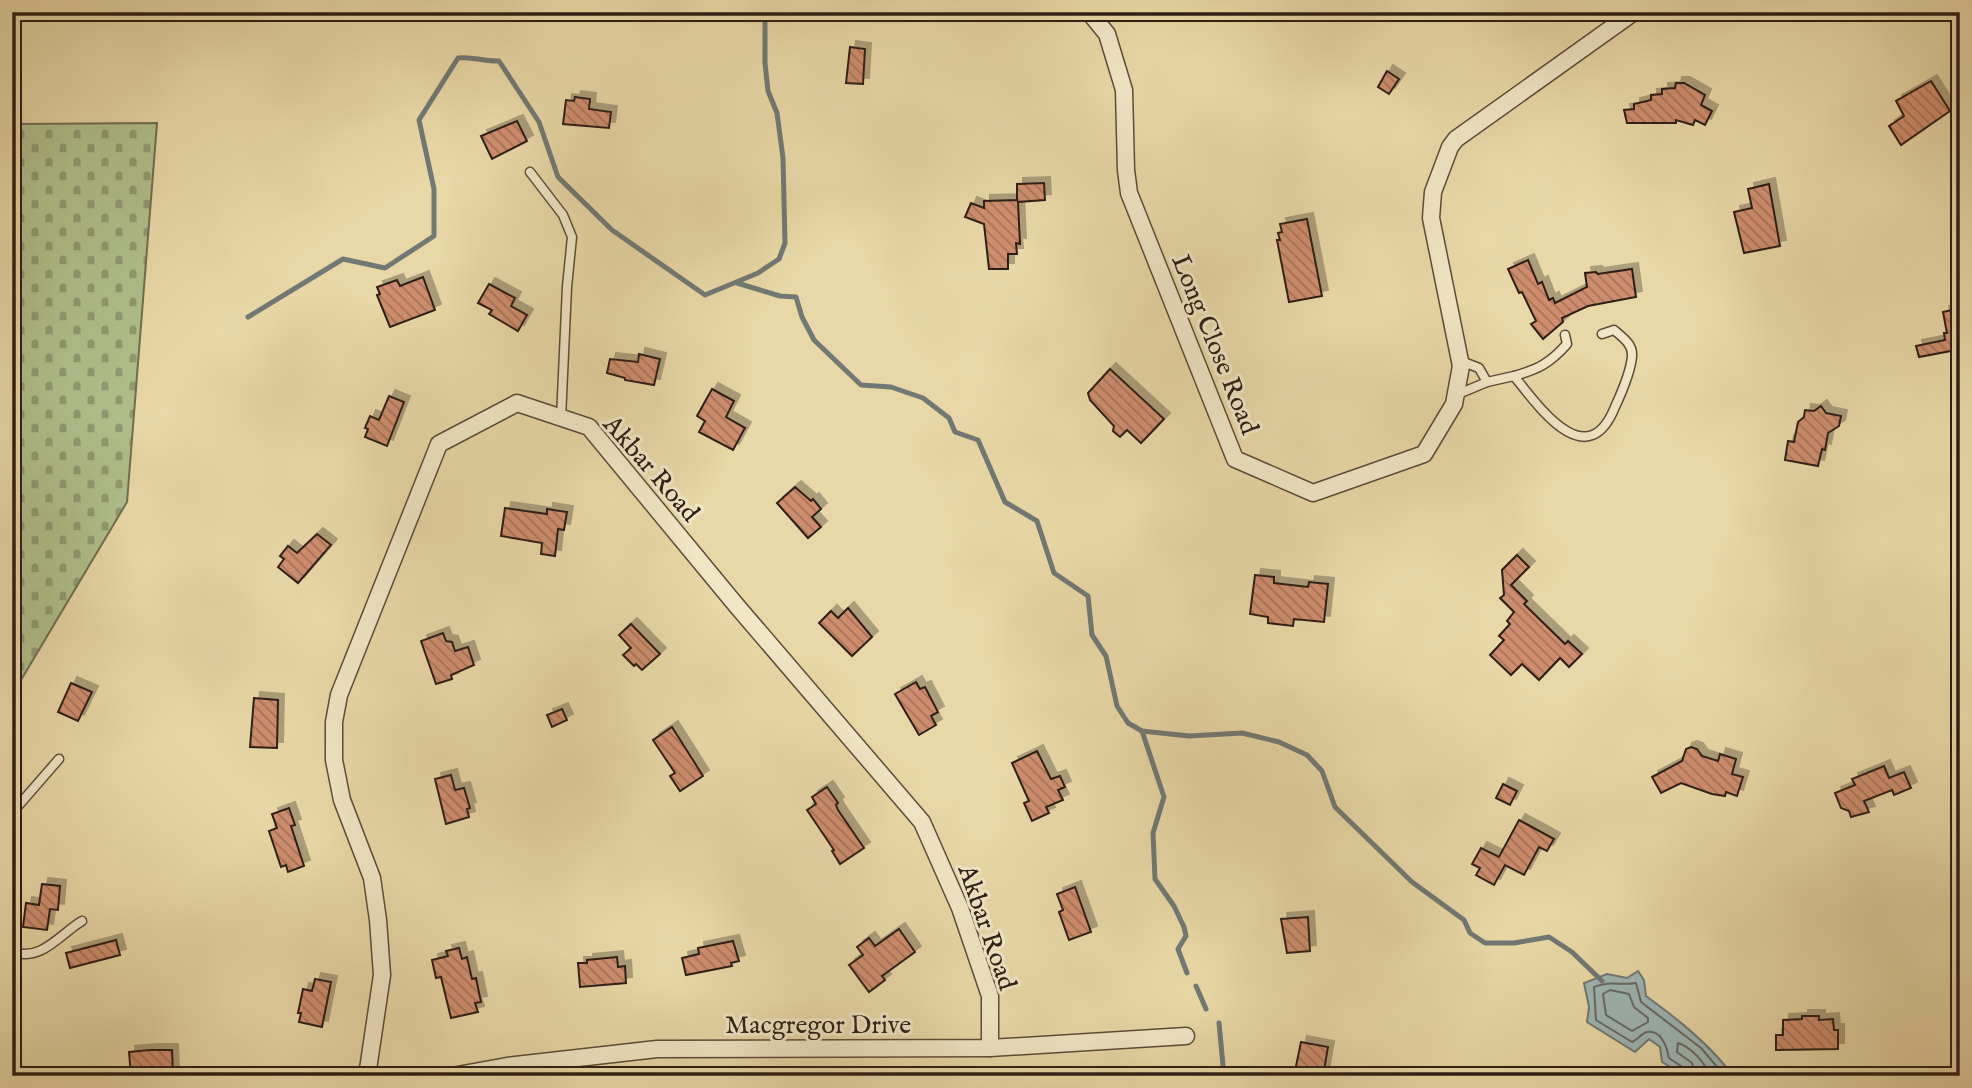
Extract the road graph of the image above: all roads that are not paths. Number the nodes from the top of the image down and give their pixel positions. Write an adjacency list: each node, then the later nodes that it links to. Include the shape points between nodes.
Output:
1 (1089, 12): 9 (street, Long Close Road, via 1107,34 1124,90 1129,192 1235,459 1313,493 1424,454)
2 (1634, 12): 6 (street, Long Close Road, via 1455,139 1450,148 1433,192 1431,218)
3 (530, 172): 10 (lane, via 563,215 572,237)
4 (1602, 334): 7 (lane, via 1614,330 1628,342 1633,355 1610,420 1598,435 1586,437 1561,429)
5 (1565, 335): 7 (lane, via 1567,344 1550,362)
6 (1460, 361): 8 (lane, via 1479,368); 9 (street, Long Close Road)
7 (1514, 376): 8 (lane)
8 (1487, 382): 9 (lane)
9 (1456, 395)
10 (561, 418): 16 (street, Akbar Road, via 589,427 922,822 960,908 990,996); 17 (street, Akbar Road, via 517,403 439,444 339,695 334,760 342,800 372,878 378,920 382,975)
11 (59, 759): 12 (lane)
12 (12, 813)
13 (82, 921): 14 (lane, via 41,950)
14 (12, 952)
15 (1186, 1036): 16 (street, Macgregor Drive)
16 (990, 1048): 18 (street, Macgregor Drive, via 657,1049)
17 (367, 1076)
18 (452, 1076)

